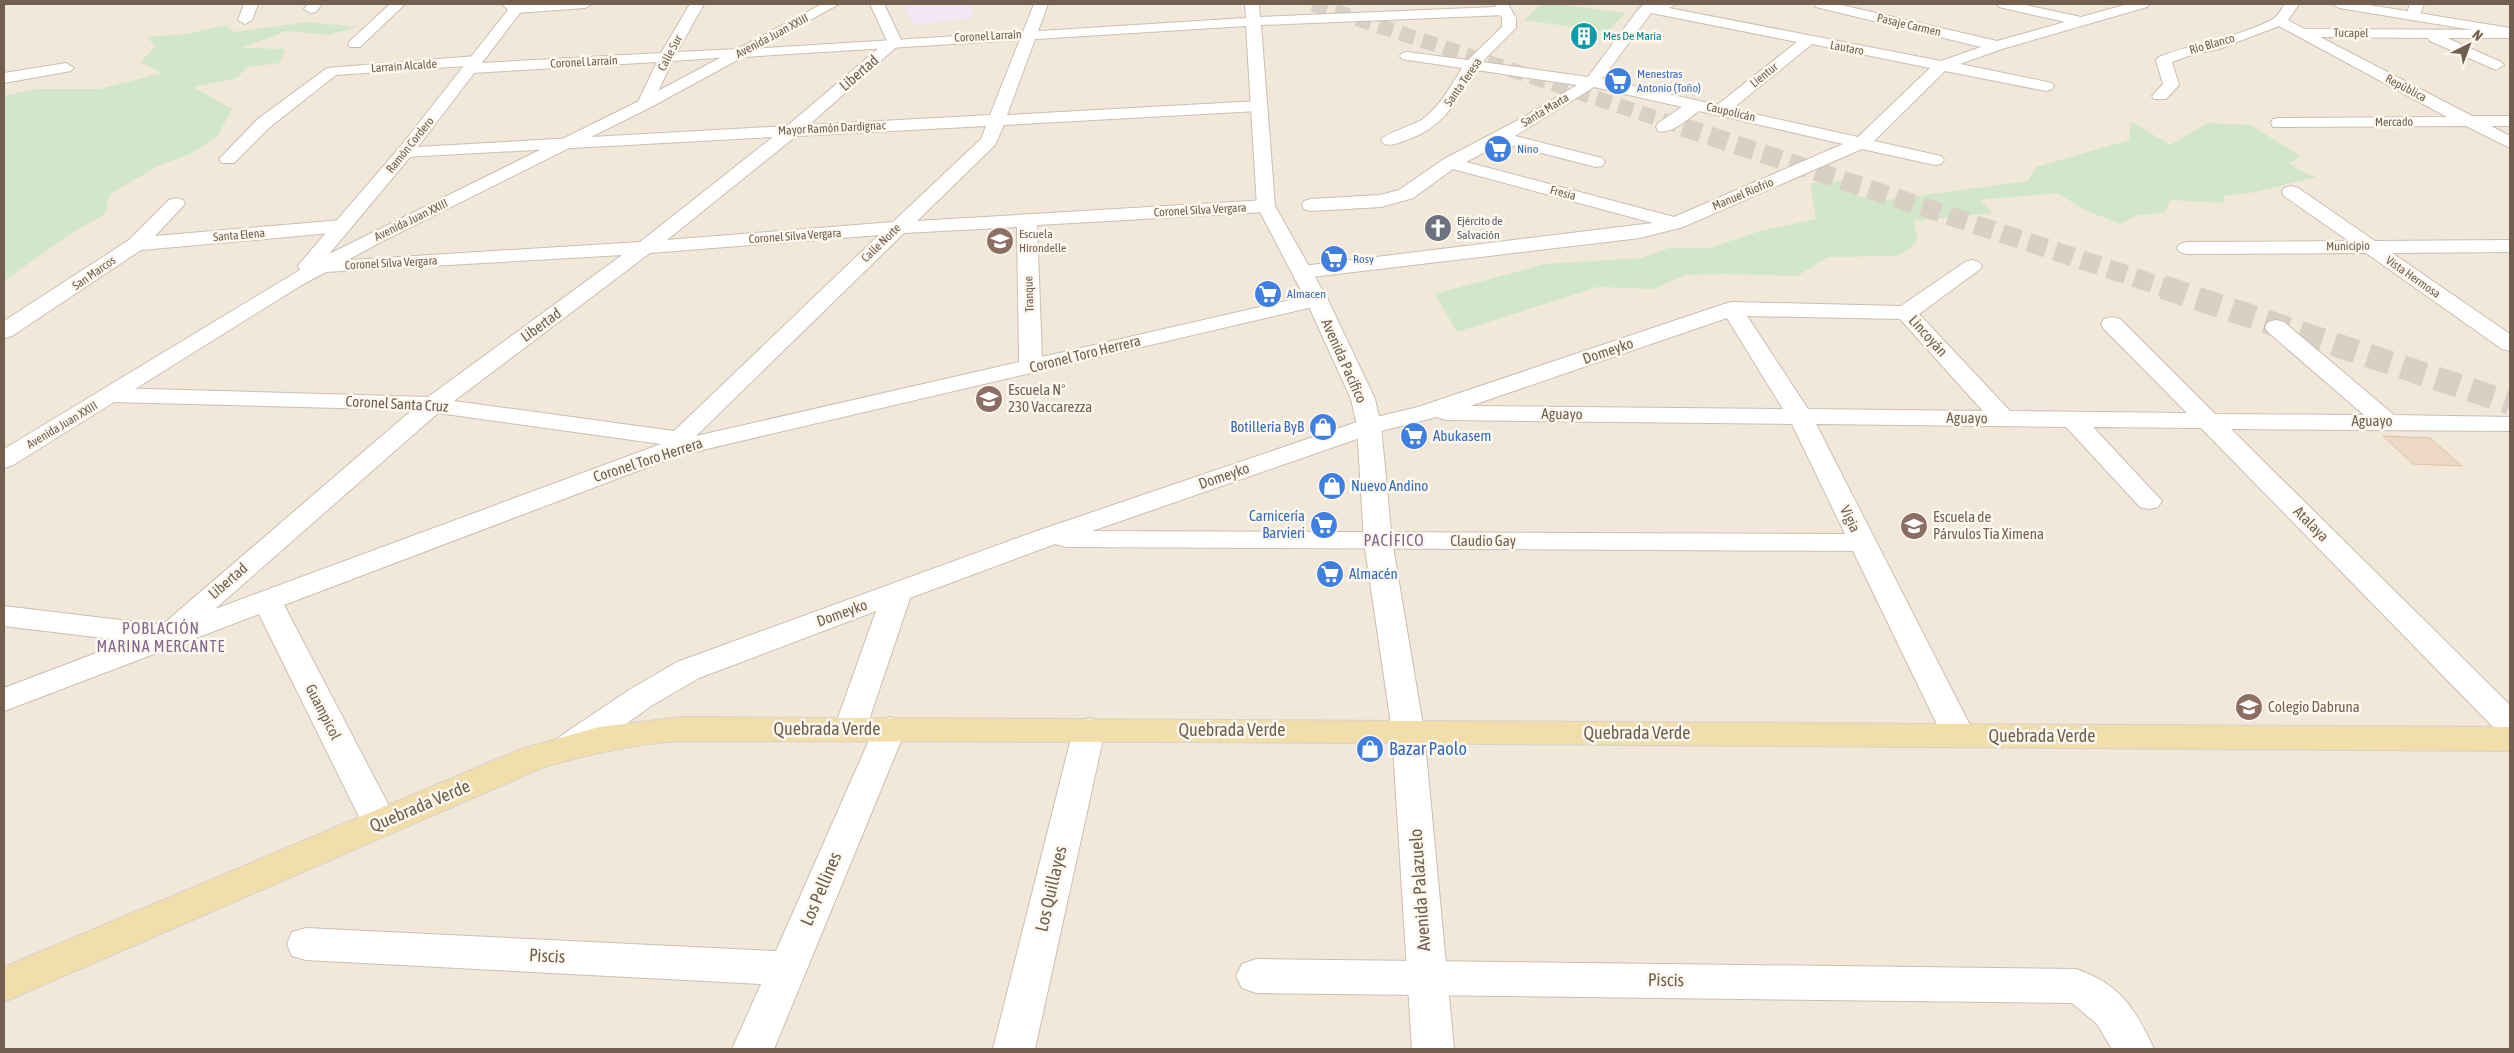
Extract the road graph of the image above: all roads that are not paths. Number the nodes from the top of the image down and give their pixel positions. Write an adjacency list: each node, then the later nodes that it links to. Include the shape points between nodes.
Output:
1 (250, 4): 18 (street)
2 (586, 4): 14 (street)
3 (697, 4): 32 (street, Calle Sur)
4 (832, 4): 30 (street, Avenida Juan XXIII)
5 (877, 4): 27 (street)
6 (1040, 4): 25 (street, Calle Norte)
7 (1669, 4): 16 (street)
8 (1821, 4): 29 (street, Pasaje Carmen)
9 (2004, 4): 21 (street)
10 (2142, 4): 21 (street, Manuel Riofrio)
11 (2292, 4): 20 (street)
12 (2339, 4): 19 (street)
13 (406, 6): 28 (street)
14 (512, 7): 33 (street, Ramón Cordero)
15 (1503, 8): 17 (street, Coronel Larraín); 35 (street, Santa Teresa, via 1509,18 1509,28)
16 (1648, 8): 26 (street, Lautaro); 39 (street, Santa Marta)
17 (1253, 13): 25 (street, Coronel Larraín); 44 (street, Avenida Pacífico)
18 (245, 20)
19 (2409, 20): 22 (street, Tucapel); 23 (street, Tucapel); 24 (street)
20 (2280, 21): 22 (street, Tucapel); 41 (street, Río Blanco, via 2214,46 2164,60 2171,85)
21 (2083, 22): 29 (street, Manuel Riofrio)
22 (2301, 32): 47 (street, República)
23 (2425, 33): 24 (street, Tucapel); 34 (street, Tucapel)
24 (2510, 33)
25 (1031, 34): 27 (street, Coronel Larraín); 46 (street, Calle Norte)
26 (1808, 40): 36 (street, Lautaro); 45 (street, Lientur)
27 (895, 42): 30 (street, Coronel Larraín); 51 (street, Libertad)
28 (355, 44)
29 (1997, 46): 36 (street, Manuel Riofrio)
30 (740, 53): 32 (street, Coronel Larraín); 42 (street, Avenida Juan XXIII)
31 (1407, 56): 35 (street, Caupolicán)
32 (666, 58): 33 (street, Coronel Larraín); 42 (street, Calle Sur)
33 (474, 64): 57 (street, Ramón Cordero); 58 (street, Larrain Alcalde, via 332,71 264,123)
34 (2496, 65)
35 (1471, 66): 39 (street, Caupolicán); 53 (street, Santa Teresa, via 1439,115 1414,134)
36 (1941, 66): 40 (street, Lautaro); 55 (street, Manuel Riofrio)
37 (66, 68): 38 (street)
38 (4, 78)
39 (1592, 82): 43 (street, Caupolicán); 52 (street, Santa Marta)
40 (2046, 86)
41 (2160, 96)
42 (645, 104): 54 (street, Avenida Juan XXIII)
43 (1697, 104): 45 (street, Caupolicán); 50 (street)
44 (1258, 106): 46 (street, Mayor Ramón Dardignac); 65 (street, Avenida Pacífico)
45 (1721, 110): 55 (street, Caupolicán)
46 (998, 120): 51 (street, Mayor Ramón Dardignac); 69 (street, Calle Norte, via 989,141)
47 (2469, 121): 48 (street, Mercado); 49 (street, Mercado); 56 (street, República)
48 (2510, 121)
49 (2279, 123)
50 (1664, 127)
51 (793, 130): 54 (street, Mayor Ramón Dardignac); 73 (street, Libertad)
52 (1500, 137): 60 (street); 61 (street, Santa Marta)
53 (1390, 140)
54 (567, 142): 57 (street, Mayor Ramón Dardignac); 75 (street, Avenida Juan XXIII, via 372,239)
55 (1863, 142): 59 (street, Caupolicán); 67 (street, Manuel Riofrio)
56 (2510, 143)
57 (405, 152): 68 (street, Ramón Cordero)
58 (228, 159)
59 (1935, 160)
60 (1596, 162)
61 (1450, 163): 64 (street, Santa Marta, via 1396,198); 67 (street, Fresia)
62 (2291, 192): 71 (street, Vista Hermosa)
63 (176, 204): 70 (street, San Marcos)
64 (1311, 205)
65 (1266, 206): 66 (street, Coronel Silva Vergara); 77 (street, Avenida Pacífico)
66 (1026, 221): 69 (street, Coronel Silva Vergara); 86 (street, Tranque)
67 (1676, 223): 77 (street, Manuel Riofrio, via 1640,232)
68 (342, 226): 70 (street, Santa Elena); 78 (street, Ramón Cordero)
69 (896, 228): 73 (street, Coronel Silva Vergara); 97 (street, Calle Norte)
70 (136, 244): 84 (street, San Marcos)
71 (2368, 245): 72 (street, Municipio); 74 (street, Municipio); 85 (street, Vista Hermosa)
72 (2510, 246)
73 (646, 247): 75 (street, Coronel Silva Vergara); 88 (street, Libertad)
74 (2186, 248)
75 (325, 266): 78 (street, Avenida Juan XXIII)
76 (1972, 266): 81 (street, Lincoyán)
77 (1303, 272): 79 (street, Avenida Pacífico)
78 (293, 282): 87 (street, Avenida Juan XXIII)
79 (1317, 300): 86 (street, Coronel Toro Herrera); 96 (street, Avenida Pacífico, via 1363,399)
80 (1732, 308): 81 (street, Domeyko); 89 (street, Domeyko); 90 (street, Vigia)
81 (1906, 313): 91 (street, Lincoyán)
82 (2112, 324): 93 (street, Atalaya)
83 (2276, 327): 94 (street)
84 (4, 331)
85 (2510, 344)
86 (1031, 367): 97 (street, Coronel Toro Herrera)
87 (112, 395): 88 (street, Coronel Santa Cruz); 98 (street, Avenida Juan XXIII)
88 (434, 404): 97 (street, Coronel Santa Cruz); 106 (street, Libertad)
89 (1425, 413): 90 (street, Aguayo); 96 (street, Domeyko)
90 (1800, 416): 91 (street, Aguayo); 102 (street, Vigia)
91 (2003, 418): 92 (street, Aguayo)
92 (2072, 418): 93 (street, Aguayo); 99 (street)
93 (2208, 421): 94 (street, Aguayo); 108 (street, Atalaya)
94 (2386, 421): 95 (street, Aguayo)
95 (2510, 424)
96 (1369, 426): 100 (street, Domeyko); 101 (street, Avenida Pacífico)
97 (675, 445): 104 (street, Coronel Toro Herrera)
98 (4, 460)
99 (2149, 500)
100 (1044, 538): 101 (street, Claudio Gay); 103 (street, Domeyko)
101 (1378, 541): 102 (street, Claudio Gay); 112 (street, Avenida Pacífico)
102 (1862, 542): 113 (street, Vigia)
103 (897, 593): 109 (street); 115 (street, Domeyko, via 688,670 640,698)
104 (267, 600): 106 (street, Coronel Toro Herrera); 116 (street, Guampicol)
105 (4, 616): 106 (street)
106 (163, 638): 107 (street, Coronel Toro Herrera)
107 (4, 700)
108 (2510, 724)
109 (850, 729): 110 (main road, Quebrada Verde); 115 (main road, Quebrada Verde, via 652,731)
110 (890, 729): 111 (main road, Quebrada Verde); 118 (street, Los Pellines)
111 (1089, 730): 112 (main road, Quebrada Verde); 123 (street, Los Quillayes)
112 (1408, 732): 113 (main road, Quebrada Verde); 120 (street, Avenida Palazuelo)
113 (1958, 735): 114 (main road, Quebrada Verde)
114 (2510, 739)
115 (571, 746): 116 (main road, Quebrada Verde, via 526,761)
116 (380, 823): 121 (main road, Quebrada Verde)
117 (306, 944): 118 (street, Piscis)
118 (787, 968): 122 (street, Los Pellines)
119 (1256, 976): 120 (street, Piscis)
120 (1426, 976): 124 (street, Avenida Palazuelo); 125 (street, Piscis, via 2076,986 2095,994 2112,1008)
121 (4, 985)
122 (753, 1049)
123 (1014, 1049)
124 (1433, 1049)
125 (2133, 1049)

